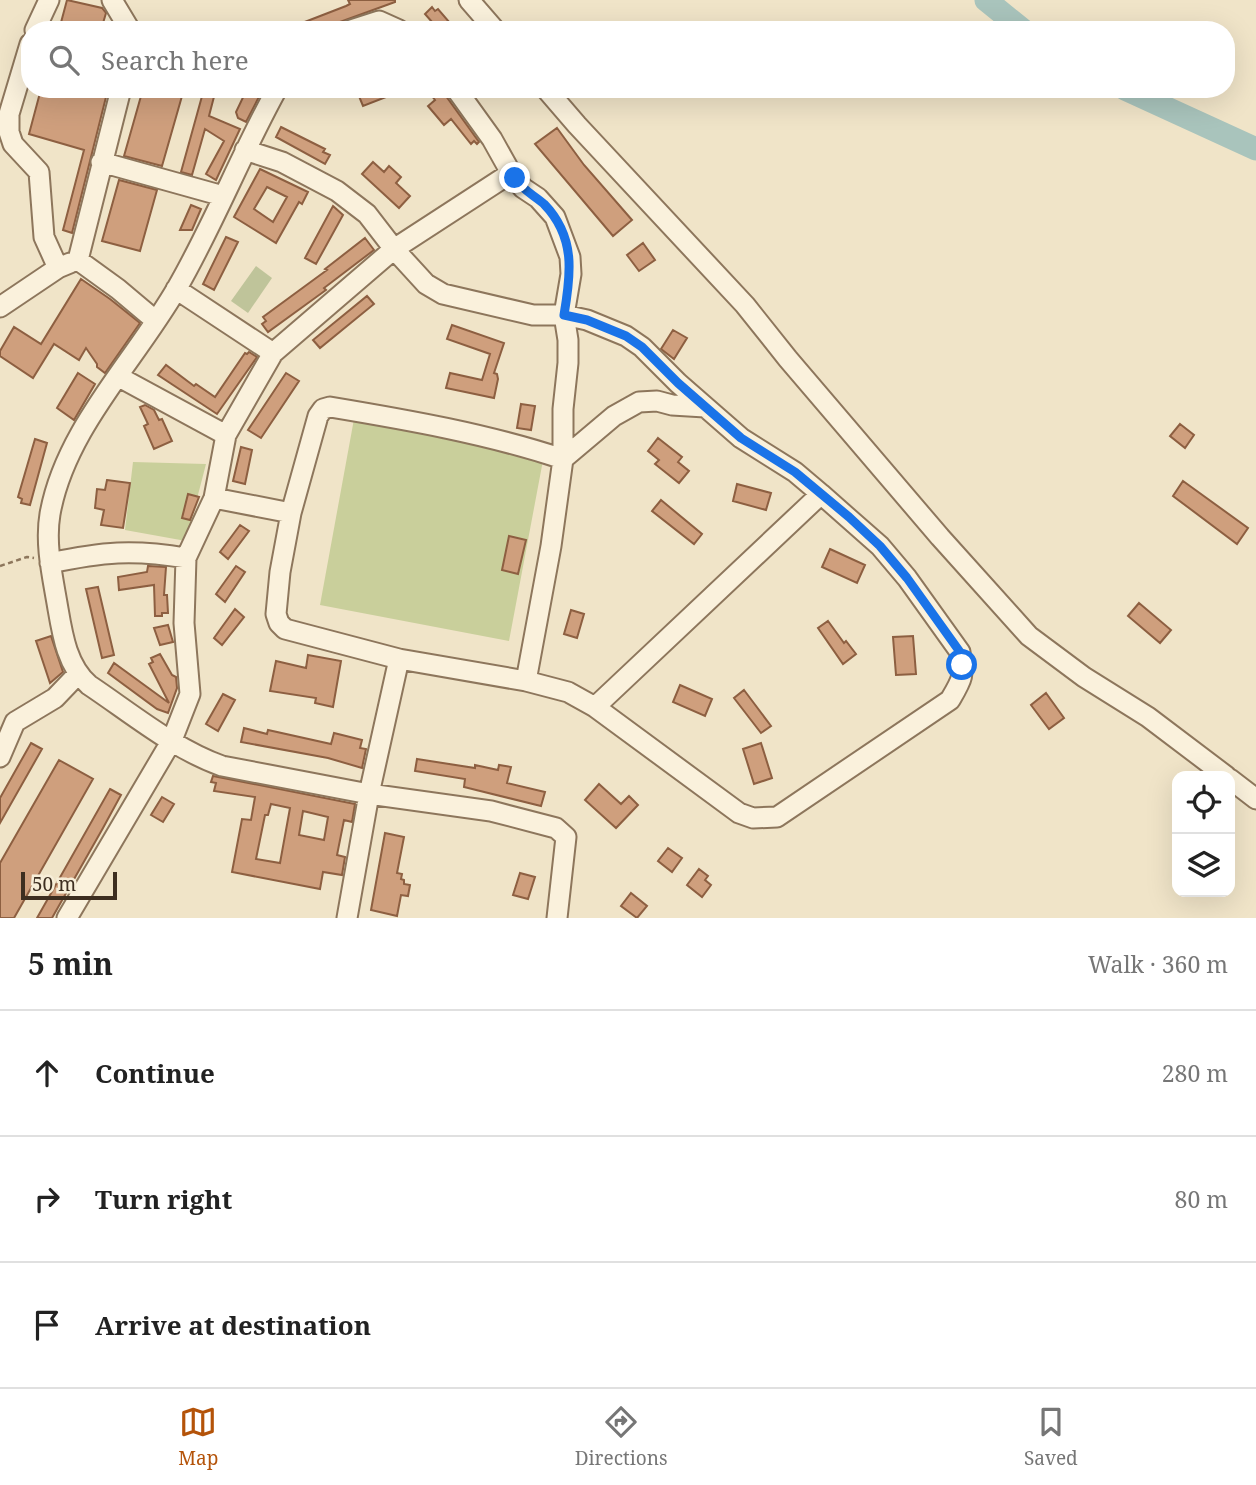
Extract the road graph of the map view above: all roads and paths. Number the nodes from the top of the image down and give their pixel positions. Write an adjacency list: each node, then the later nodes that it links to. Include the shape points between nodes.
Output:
1 (49, 0): 4 (street)
2 (111, 0): 5 (street)
3 (470, 0): 6 (street)
4 (39, 21)
5 (124, 21)
6 (488, 21)
7 (21, 74): 18 (street, via 9,114 9,132 13,144 39,173 44,237)
8 (119, 98): 13 (street)
9 (269, 98): 12 (street)
10 (462, 98): 14 (street)
11 (554, 98): 40 (street, via 745,305 1029,636)
12 (245, 150): 15 (street); 16 (street, via 282,162 337,191 366,214)
13 (102, 162): 15 (street); 17 (street)
14 (511, 173): 16 (street); 21 (street, via 555,217 564,238 571,274)
15 (223, 196): 19 (street)
16 (394, 249): 21 (street, via 426,284 443,294 533,315); 23 (street)
17 (78, 260): 18 (street); 22 (street)
18 (58, 268): 20 (street)
19 (176, 289): 22 (street); 23 (street)
20 (0, 307)
21 (564, 315): 25 (street, via 626,336); 27 (street, via 568,352)
22 (156, 321): 24 (street)
23 (273, 353): 26 (street)
24 (119, 377): 26 (street); 32 (street, via 74,444 60,479 50,514)
25 (705, 407): 27 (street, via 639,402 614,416); 28 (street)
26 (226, 435): 29 (street)
27 (563, 459): 30 (street, via 402,419 330,407 318,416); 36 (street)
28 (821, 494): 37 (street); 37 (street, via 880,546 960,652 963,677 950,700 777,817 762,818 739,813)
29 (214, 498): 30 (street); 31 (street)
30 (291, 513): 34 (street, via 280,572 279,623 285,629)
31 (186, 558): 32 (street, via 131,551); 38 (street, via 184,623 190,694)
32 (50, 563): 33 (path, via 27,557); 35 (street, via 68,655)
33 (0, 566)
34 (399, 659): 36 (street); 42 (street)
35 (77, 675): 38 (street); 39 (street, via 55,698 15,722)
36 (526, 681): 37 (street, via 568,692)
37 (596, 707)
38 (172, 740): 42 (street, via 222,766); 44 (street)
39 (0, 757)
40 (1219, 771)
41 (1235, 783): 43 (street)
42 (369, 794): 45 (street); 46 (street, via 491,811 562,831 566,837)
43 (1256, 799)
44 (67, 918)
45 (347, 918)
46 (557, 918)

